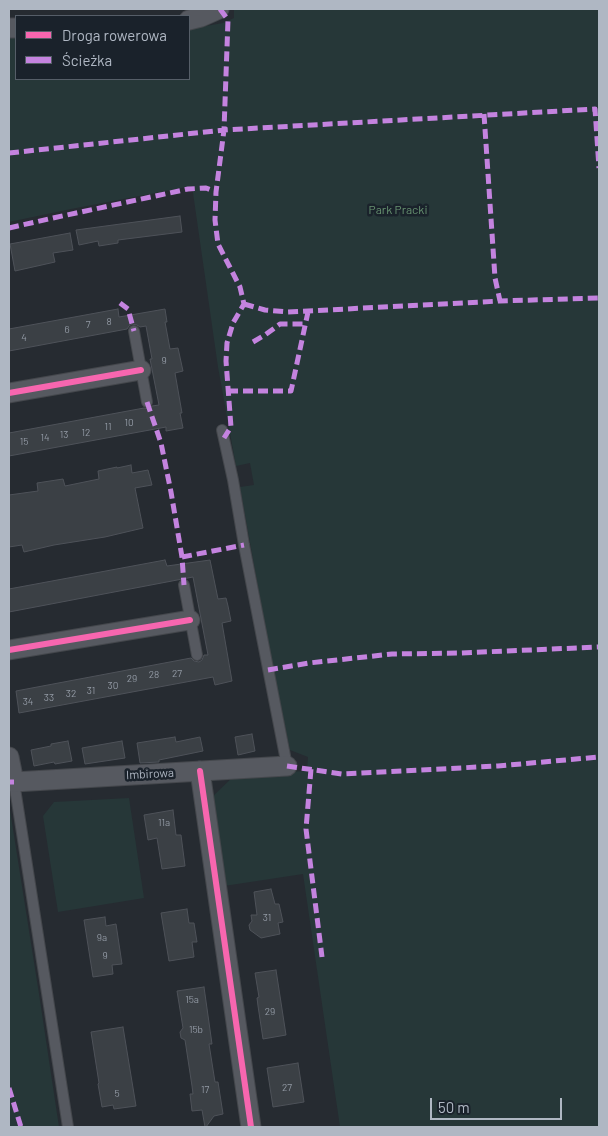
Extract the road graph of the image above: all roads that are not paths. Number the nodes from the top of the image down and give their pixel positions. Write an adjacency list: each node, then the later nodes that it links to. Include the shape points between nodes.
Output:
1 (218, 9): 2 (street)
2 (190, 20)
3 (134, 331): 4 (lane)
4 (141, 370): 5 (street); 6 (lane)
5 (9, 393)
6 (147, 402)
7 (222, 430): 13 (lane)
8 (184, 585): 9 (lane)
9 (190, 620): 10 (street); 11 (lane)
10 (9, 650)
11 (197, 655)
12 (9, 757): 15 (street)
13 (287, 766): 14 (street, Imbirowa)
14 (200, 771): 15 (street, Imbirowa); 17 (street)
15 (14, 782): 16 (lane)
16 (68, 1127)
17 (251, 1127)

